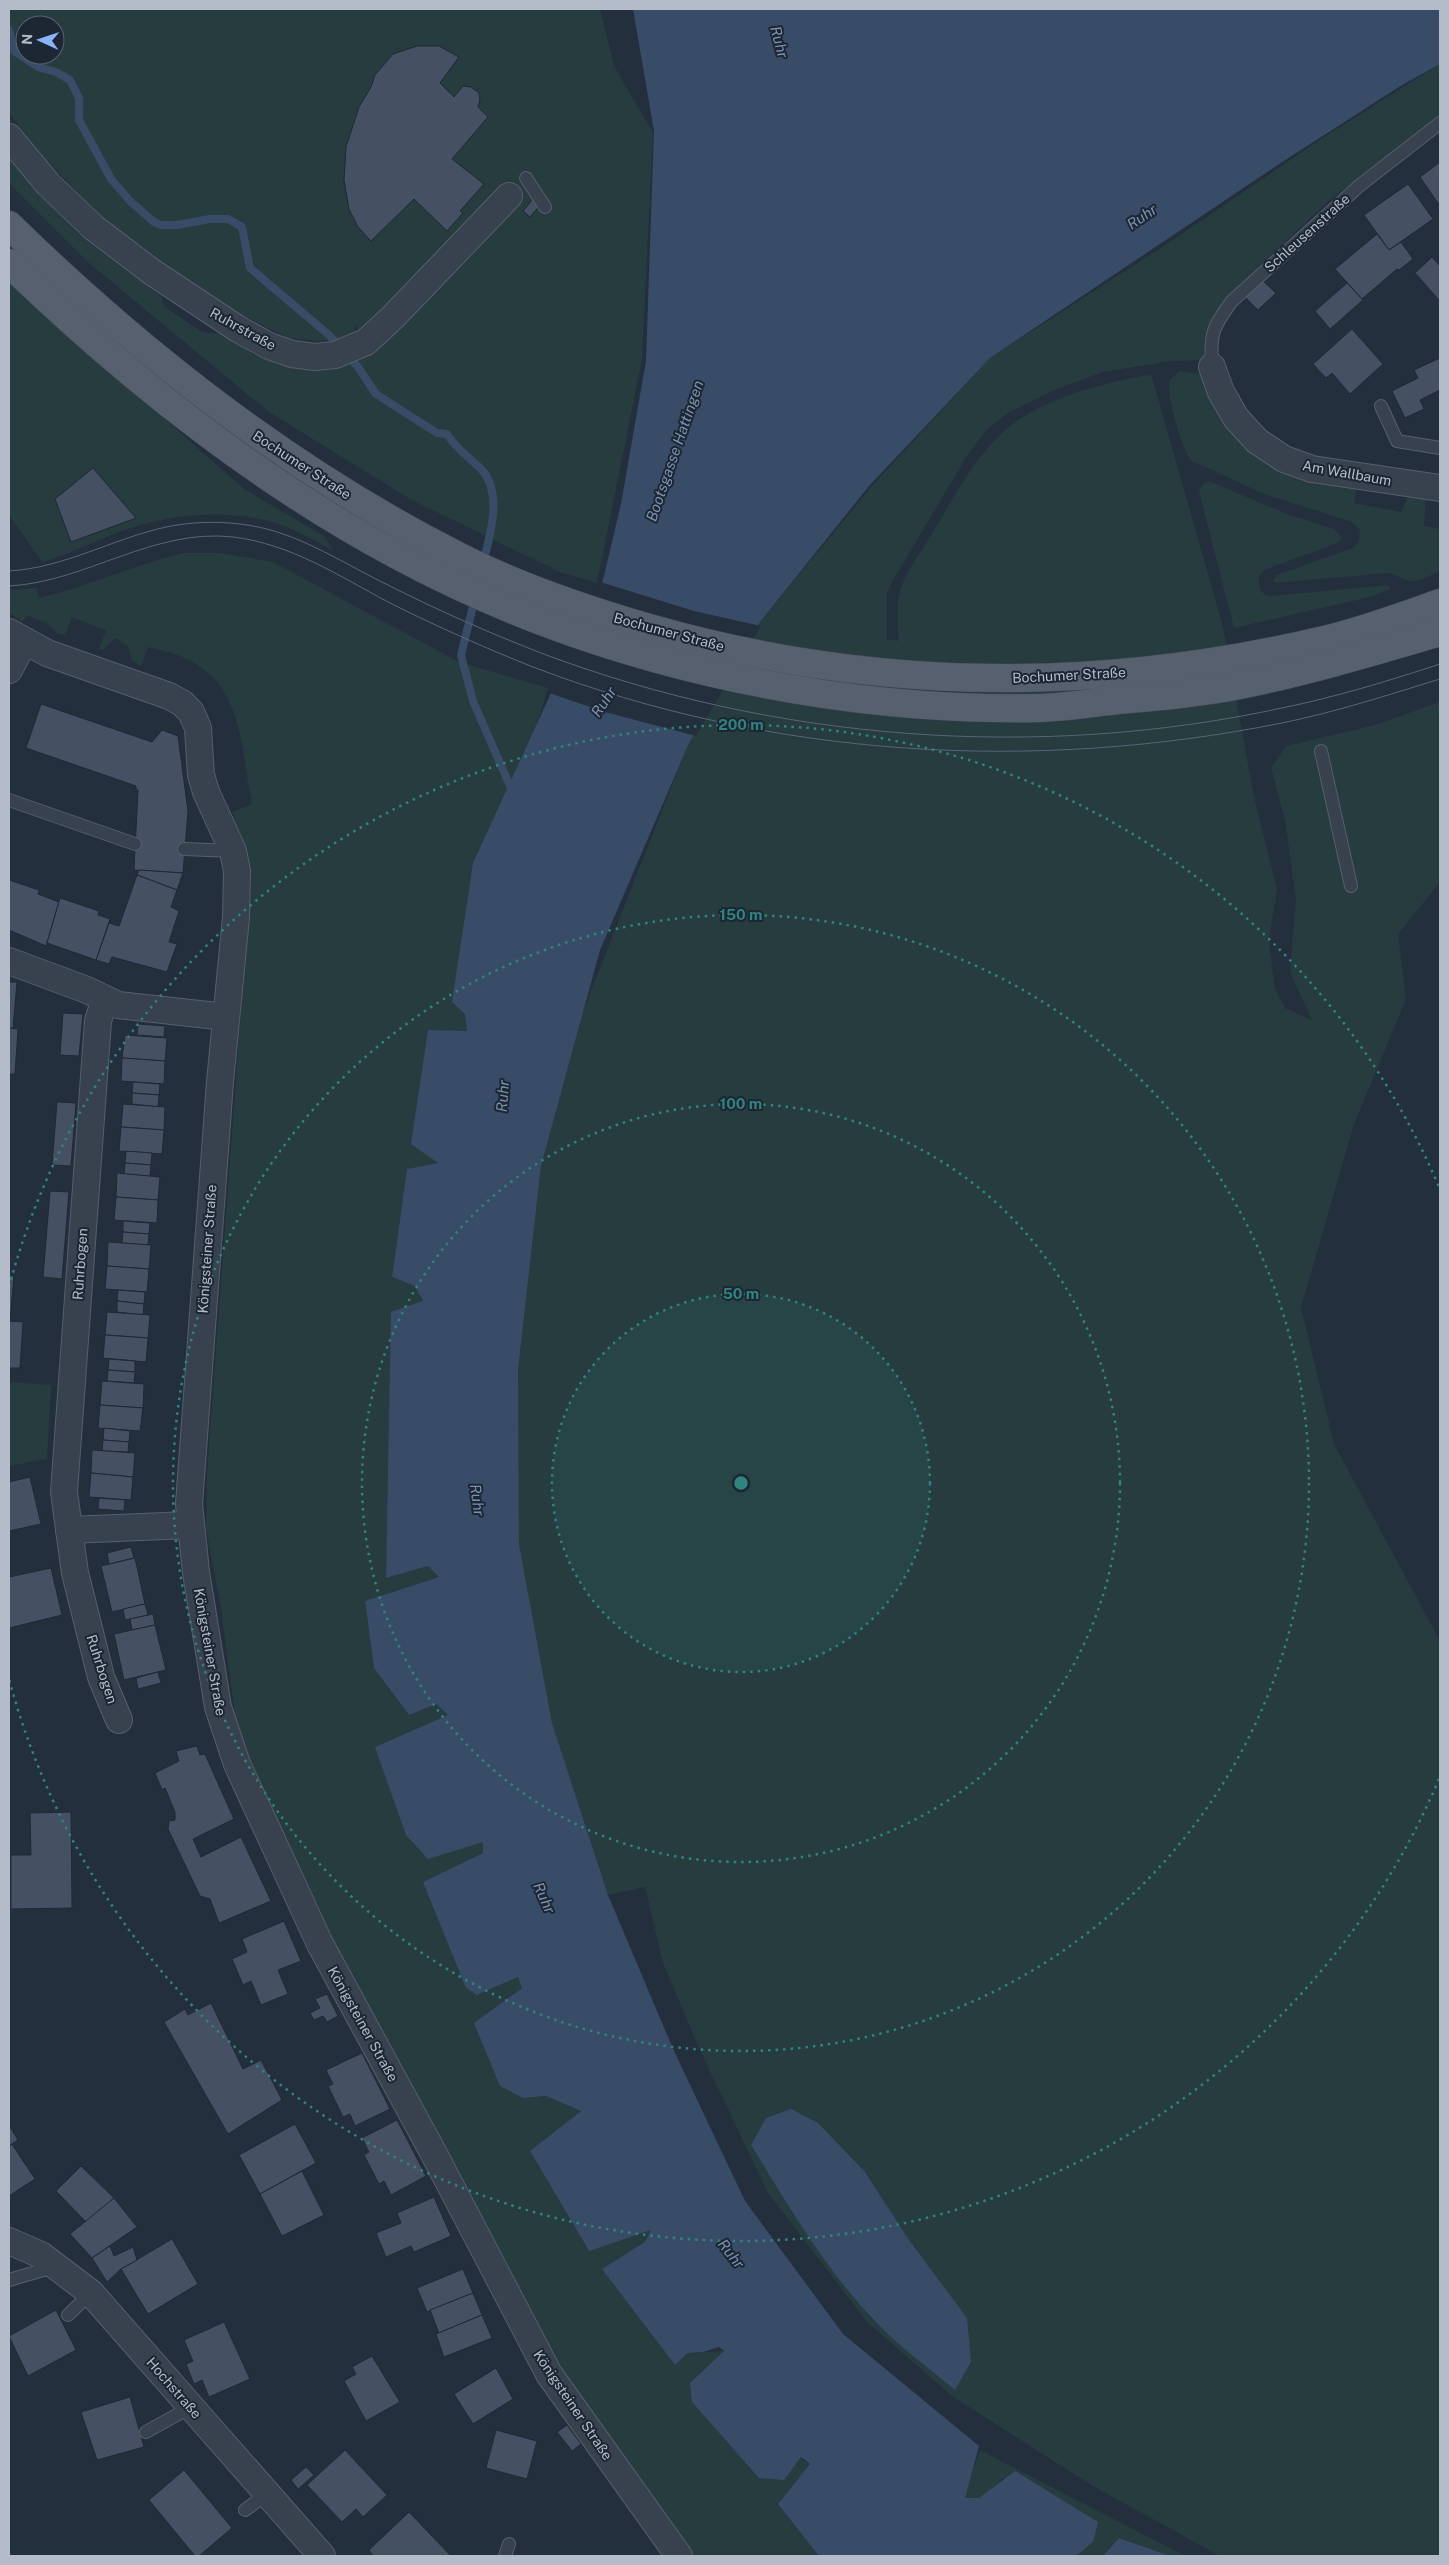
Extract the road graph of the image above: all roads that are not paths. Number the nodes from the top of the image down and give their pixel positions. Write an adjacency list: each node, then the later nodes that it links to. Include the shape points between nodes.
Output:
1 (1440, 123): 7 (lane, Schleusenstraße, via 1359,186 1232,301 1217,321 1210,339)
2 (9, 137): 3 (street, Ruhrstraße, via 48,184 94,228 213,313 269,346 315,357 366,342)
3 (517, 187): 4 (lane)
4 (545, 207)
5 (9, 225): 14 (main road, Bochumer Straße, via 127,335 208,400 327,483 460,557 613,618 749,652 842,668 936,678 1036,679 1183,666)
6 (9, 263): 14 (main road, Bochumer Straße, via 115,359 196,424 323,512 396,555 451,582 598,642 733,676 837,695 935,707 1044,708 1182,694)
7 (1212, 367): 10 (street, Am Wallbaum, via 1221,392 1236,418 1257,441 1284,460 1312,469)
8 (1381, 406): 9 (lane, via 1397,441)
9 (1440, 448)
10 (1440, 488)
11 (1440, 603): 14 (main road, Bochumer Straße, via 1332,638)
12 (1440, 632): 14 (main road, Bochumer Straße, via 1339,663)
13 (17, 637): 15 (street); 20 (street, Königsteiner Straße, via 47,653 182,703 191,712 198,728 206,792)
14 (1273, 664)
15 (9, 670)
16 (1321, 750): 21 (lane)
17 (9, 800): 18 (lane)
18 (135, 844)
19 (184, 849): 20 (lane)
20 (233, 851): 24 (street, Königsteiner Straße, via 237,894)
21 (1351, 886)
22 (9, 961): 23 (street)
23 (105, 999): 24 (street, via 118,1005); 26 (street, Ruhrbogen, via 98,1021 64,1492)
24 (226, 1017): 25 (street, Königsteiner Straße, via 192,1443)
25 (189, 1525): 26 (street); 38 (street, Königsteiner Straße, via 211,1673 224,1728 237,1764 320,1944 549,2374)
26 (70, 1530): 27 (street, Ruhrbogen, via 75,1573 101,1677)
27 (119, 1720)
28 (9, 2241): 29 (street, Hochstraße)
29 (59, 2266): 30 (lane); 31 (street, Hochstraße)
30 (9, 2280)
31 (91, 2293): 32 (lane); 33 (street, Hochstraße)
32 (68, 2315)
33 (191, 2407): 34 (lane); 35 (street, Hochstraße)
34 (146, 2432)
35 (267, 2494): 36 (lane); 37 (street, Hochstraße)
36 (245, 2510)
37 (322, 2556)
38 (679, 2556)

